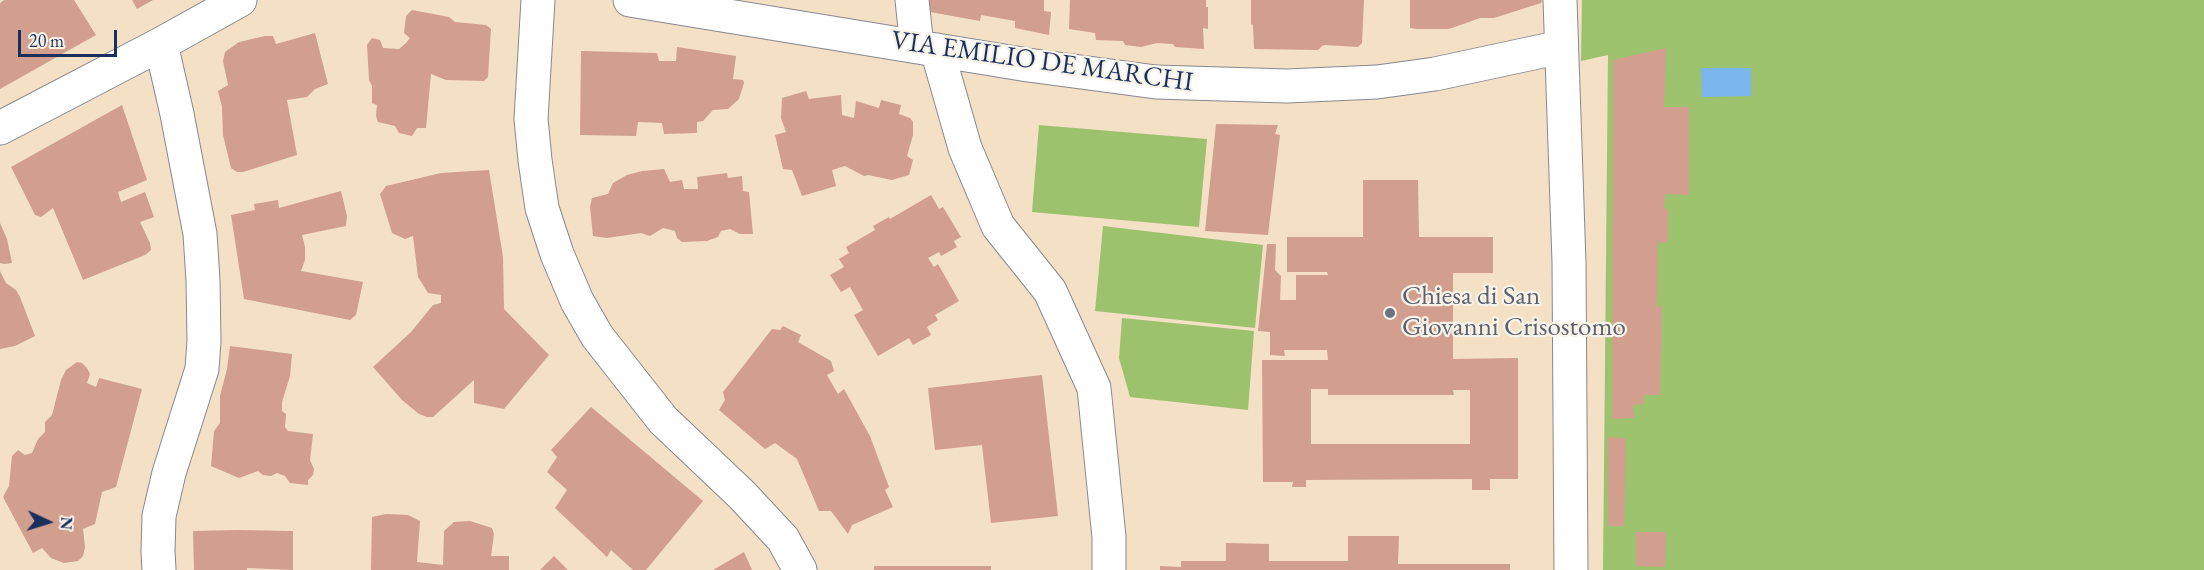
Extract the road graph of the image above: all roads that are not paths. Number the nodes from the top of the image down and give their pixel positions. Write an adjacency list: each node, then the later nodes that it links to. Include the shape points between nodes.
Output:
1 (240, 0): 6 (street)
2 (538, 0): 11 (street, via 531,119 535,159 542,208 577,301 597,336 663,420 783,539)
3 (630, 0): 8 (street, VIA EMILIO DE MARCHI)
4 (912, 0): 8 (street)
5 (1560, 0): 7 (street)
6 (160, 44): 9 (street); 10 (street, via 200,234 204,309 202,369 159,516)
7 (1561, 47): 8 (street, VIA EMILIO DE MARCHI, via 1402,79 1287,86 1131,80); 13 (street, via 1569,262)
8 (927, 49): 12 (street, via 998,226 1050,291 1094,387)
9 (0, 128)
10 (159, 570)
11 (800, 570)
12 (1109, 570)
13 (1571, 570)

